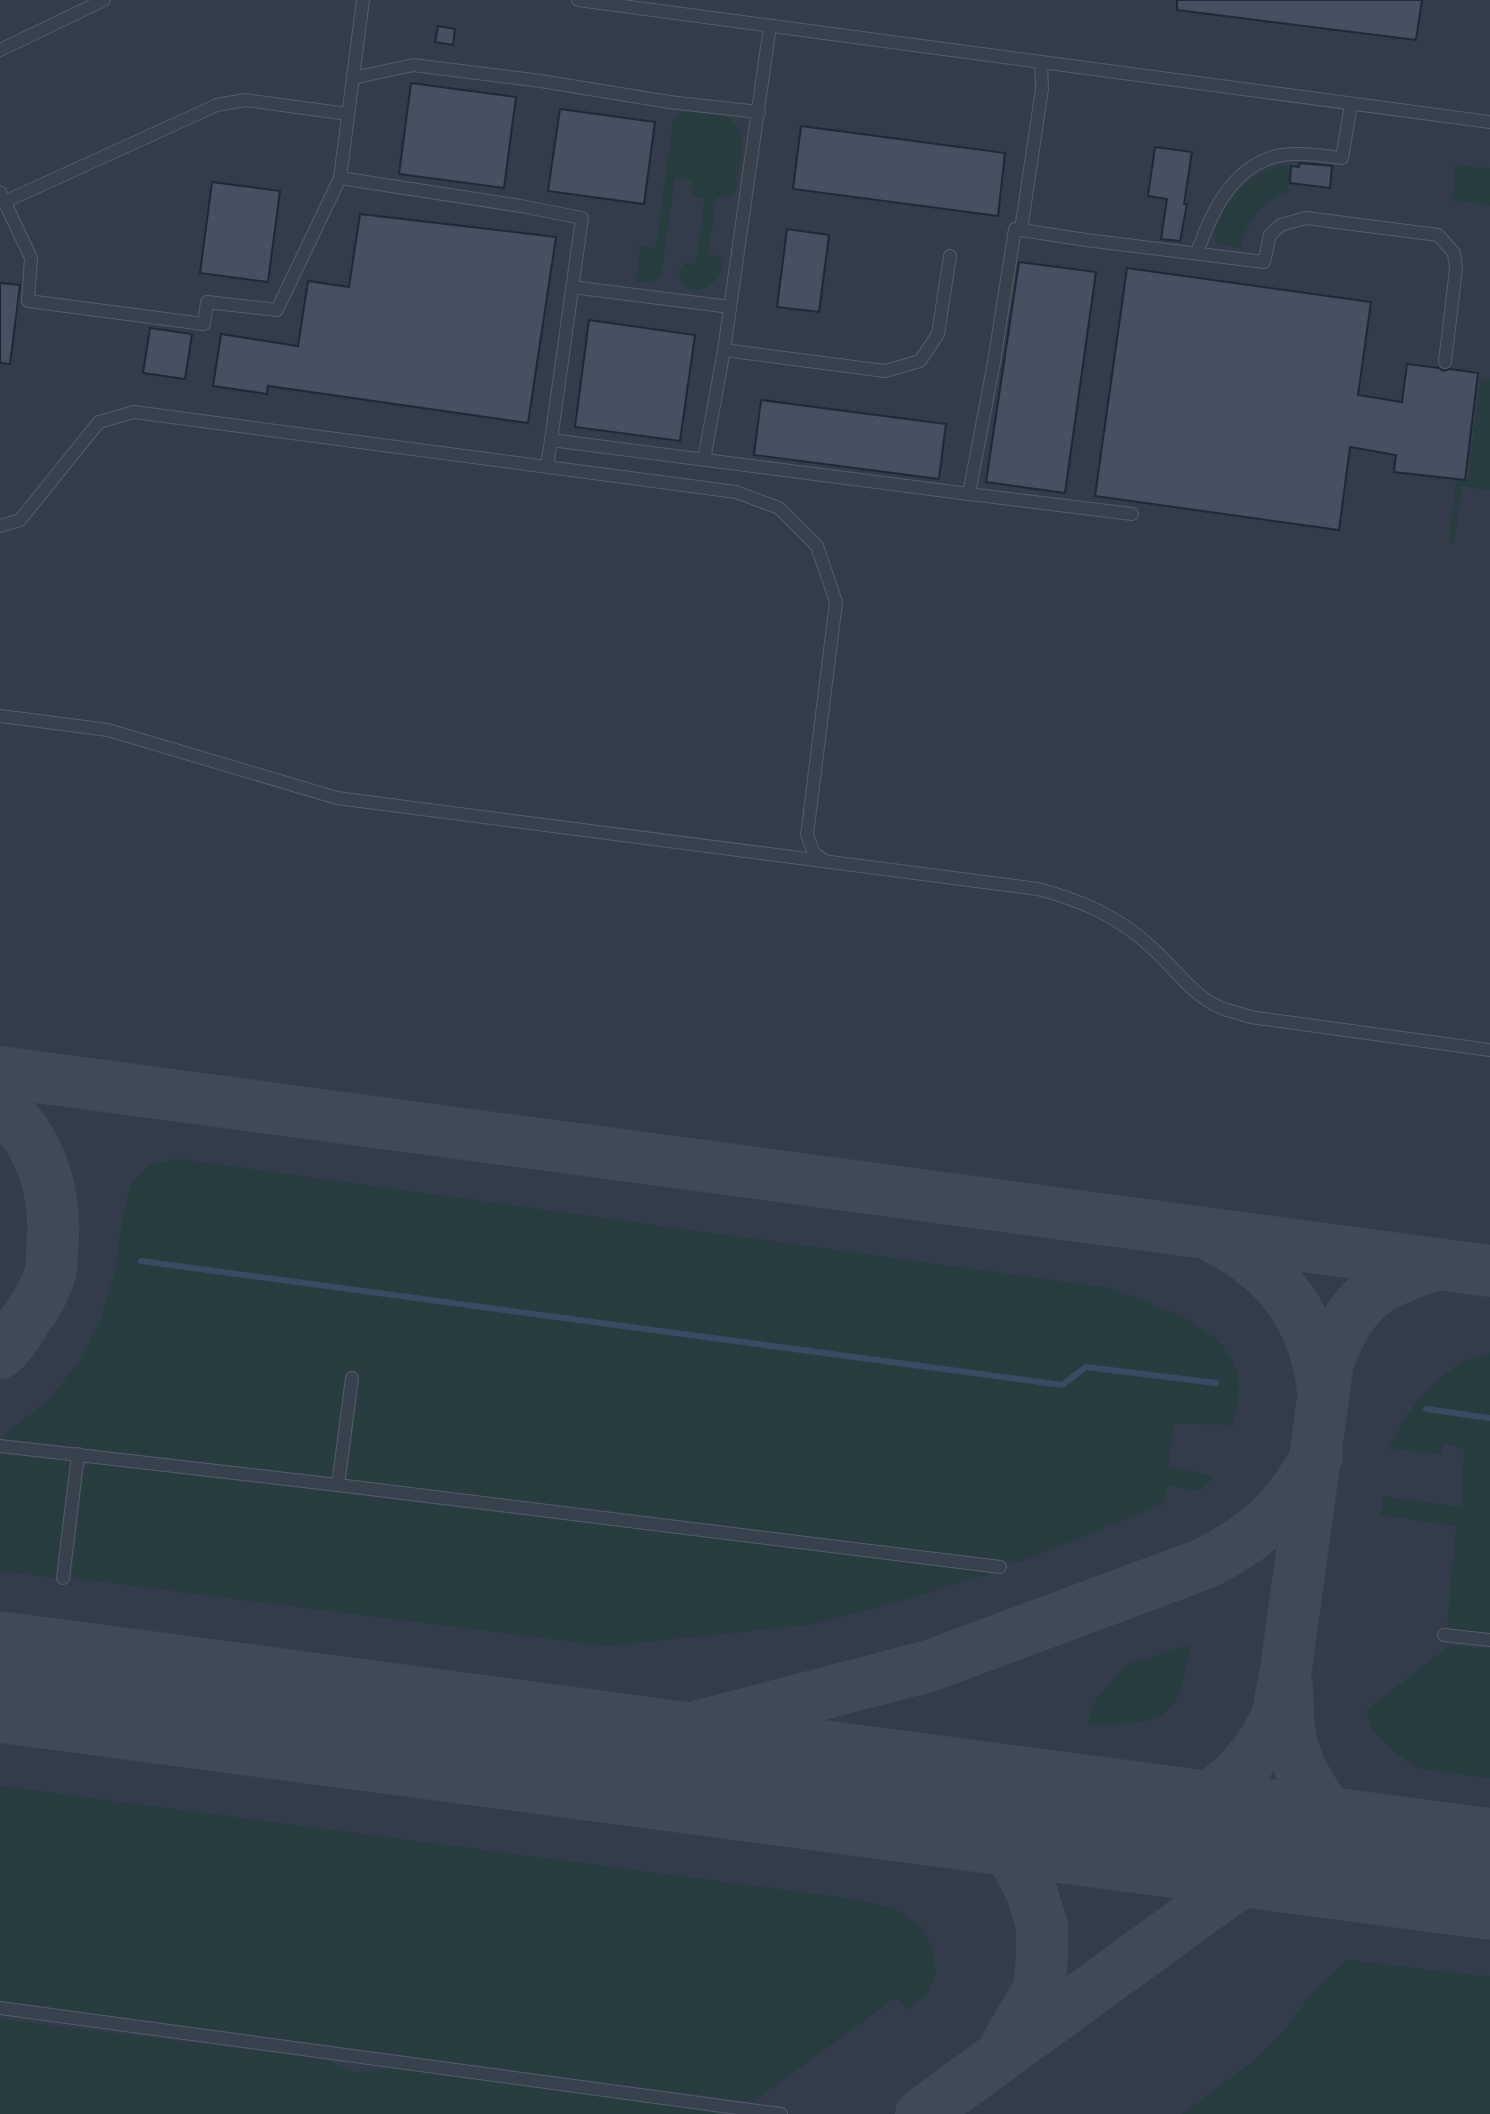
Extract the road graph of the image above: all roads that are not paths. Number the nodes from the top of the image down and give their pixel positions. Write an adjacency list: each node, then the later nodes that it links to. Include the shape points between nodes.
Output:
1 (104, 0): 5 (lane)
2 (363, 0): 7 (lane)
3 (578, 0): 4 (lane)
4 (770, 26): 6 (lane); 9 (lane)
5 (0, 50)
6 (1041, 62): 8 (lane); 14 (lane, via 1042,89)
7 (353, 78): 9 (lane, via 413,65); 10 (lane)
8 (1351, 104): 11 (lane); 15 (lane, via 1342,158 1284,155 1251,166 1225,192)
9 (759, 112): 18 (lane)
10 (348, 114): 12 (lane); 13 (lane, via 245,100 216,105)
11 (1490, 122)
12 (340, 178): 13 (lane, via 277,310 207,302 204,324 28,301 31,258); 17 (lane, via 582,218)
13 (2, 197)
14 (1021, 230): 15 (lane); 24 (lane, via 1015,229)
15 (1197, 253): 20 (lane, via 1264,262 1270,235 1281,225 1306,218 1438,235 1454,253 1456,269)
16 (950, 256): 19 (lane, via 938,334 920,361 885,371)
17 (572, 287): 18 (lane); 21 (lane)
18 (730, 307): 19 (lane)
19 (724, 350): 22 (lane)
20 (1445, 362)
21 (551, 440): 22 (lane); 23 (lane)
22 (705, 460): 24 (lane)
23 (547, 467): 26 (lane, via 134,412 99,422 20,520); 28 (lane, via 736,492 779,508 817,546 836,603 807,835 814,853)
24 (969, 494): 25 (lane)
25 (1132, 514)
26 (0, 526)
27 (0, 716): 28 (lane, via 108,730 337,798)
28 (825, 861): 29 (lane, via 1038,888 1069,897 1125,926 1201,996 1250,1017)
29 (1490, 1050)
30 (352, 1378): 33 (lane)
31 (0, 1446): 32 (lane)
32 (78, 1454): 33 (lane); 35 (lane)
33 (338, 1485): 34 (lane)
34 (1000, 1567)
35 (63, 1578)
36 (1444, 1635): 37 (lane)
37 (1490, 1640)
38 (0, 2008): 39 (lane)
39 (781, 2114)

